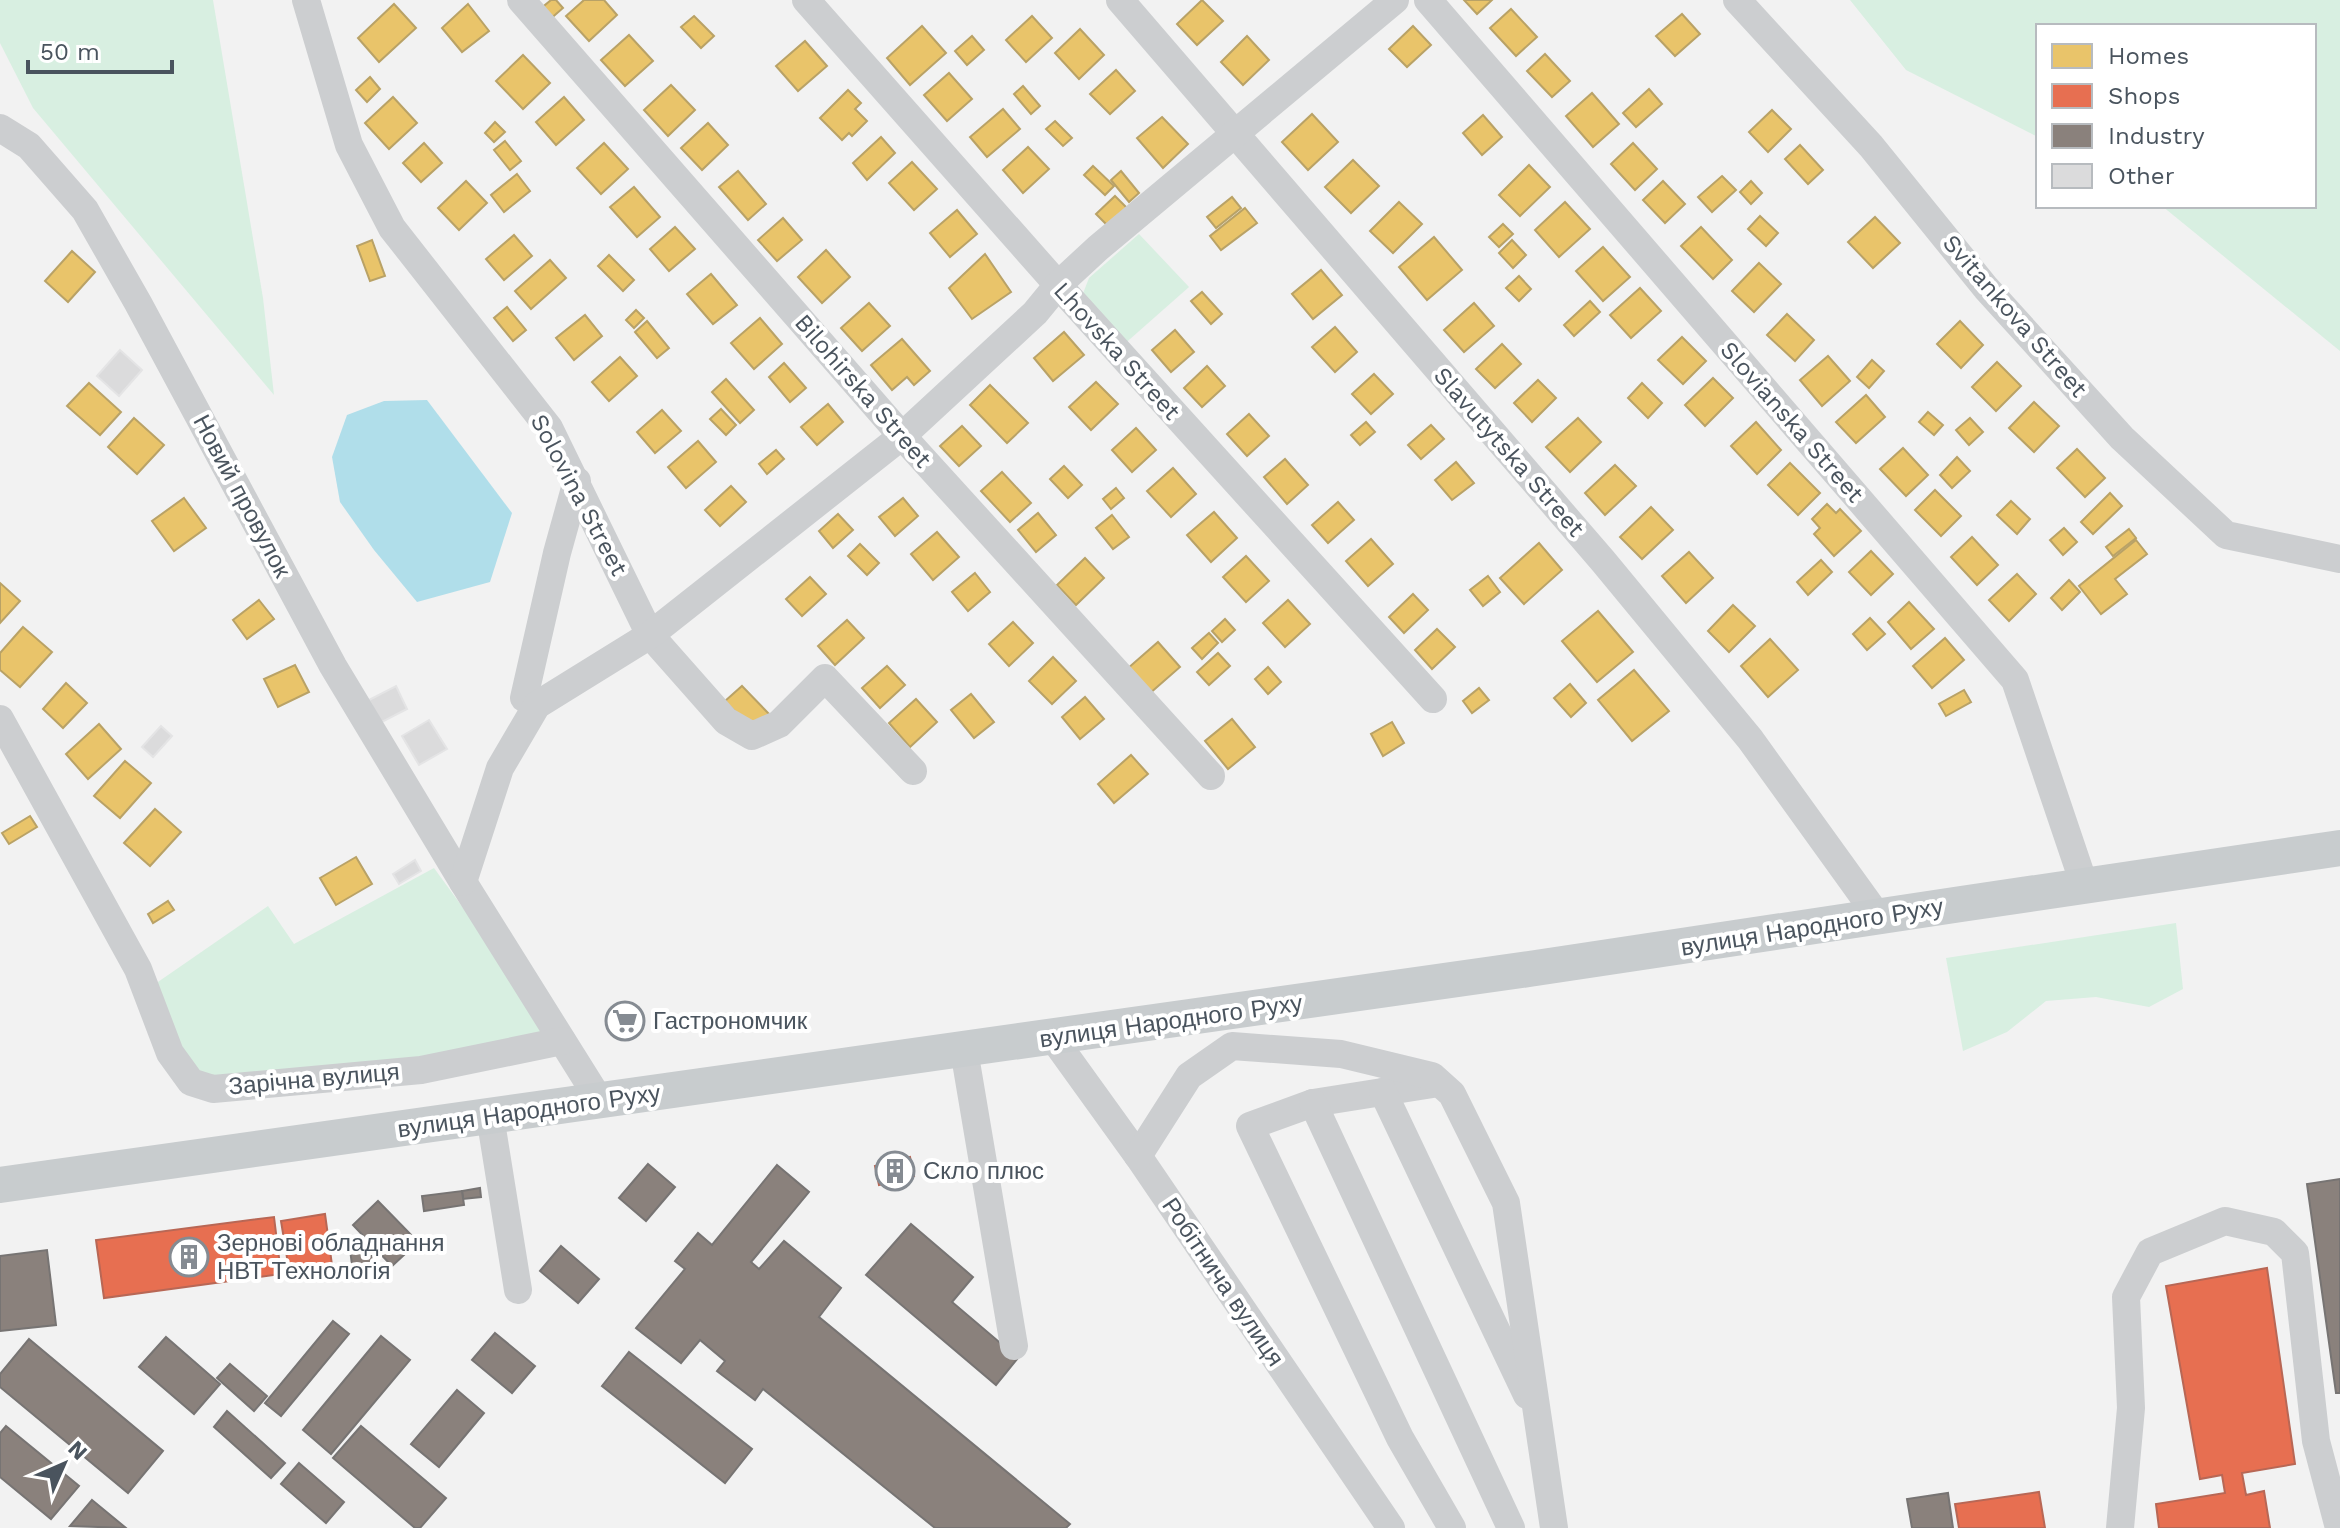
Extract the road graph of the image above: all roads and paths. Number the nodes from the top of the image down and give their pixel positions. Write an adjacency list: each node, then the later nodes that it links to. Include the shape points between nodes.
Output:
1 (306, 0): 12 (street, Solovina Street, via 349,145 392,228 549,428)
2 (521, 0): 11 (street, Bilohirska Street)
3 (806, 0): 10 (street, Lhovska Street)
4 (1120, 0): 9 (street, Slavutytska Street)
5 (1395, 0): 9 (street)
6 (1428, 0): 22 (street, Slovianska Street, via 2015,680)
7 (1737, 0): 13 (street, Svitankova Street, via 1871,146 1986,288 2111,426 2226,535)
8 (0, 128): 21 (street, Новий провулок, via 29,146 85,210 333,666)
9 (1235, 134): 10 (street); 23 (street, Slavutytska Street, via 1740,727)
10 (1058, 285): 11 (street, via 1035,313); 15 (street, Lhovska Street)
11 (902, 436): 14 (street); 19 (street, Bilohirska Street)
12 (577, 481): 14 (street, Solovina Street); 16 (street, via 524,698)
13 (2340, 559)
14 (650, 635): 16 (street); 18 (street, Solovina Street, via 726,721 752,736 779,724 825,678)
15 (1433, 699)
16 (537, 705): 21 (street, via 500,768)
17 (0, 719): 25 (street, Зарічна вулиця, via 138,969 170,1053 191,1082 213,1089 421,1070)
18 (913, 771)
19 (1211, 776)
20 (2340, 848): 22 (main road, вулиця Народного Руху)
21 (463, 882): 25 (street, Новий провулок)
22 (2084, 884): 23 (main road, вулиця Народного Руху)
23 (1879, 918): 24 (main road, вулиця Народного Руху)
24 (1053, 1038): 26 (main road, вулиця Народного Руху); 32 (street, Робітнича вулиця)
25 (562, 1041): 29 (street, Новий провулок)
26 (964, 1050): 29 (main road, вулиця Народного Руху); 35 (street)
27 (1440, 1083): 28 (street); 32 (street, via 1432,1076 1341,1054 1232,1046 1189,1076); 36 (street, via 1452,1094 1506,1203)
28 (1383, 1092): 30 (street); 36 (street)
29 (600, 1101): 31 (main road, вулиця Народного Руху)
30 (1313, 1103): 38 (street, via 1250,1126 1400,1438); 39 (street)
31 (490, 1116): 33 (main road, вулиця Народного Руху); 34 (street)
32 (1138, 1156): 37 (street, Робітнича вулиця)
33 (0, 1185)
34 (518, 1290)
35 (1014, 1346)
36 (1539, 1420): 40 (street)
37 (1391, 1528)
38 (1452, 1528)
39 (1511, 1528)
40 (1554, 1528)
41 (2120, 1528): 42 (street, via 2131,1408 2126,1297 2150,1252 2225,1221 2274,1232 2295,1253 2316,1441)
42 (2339, 1528)

